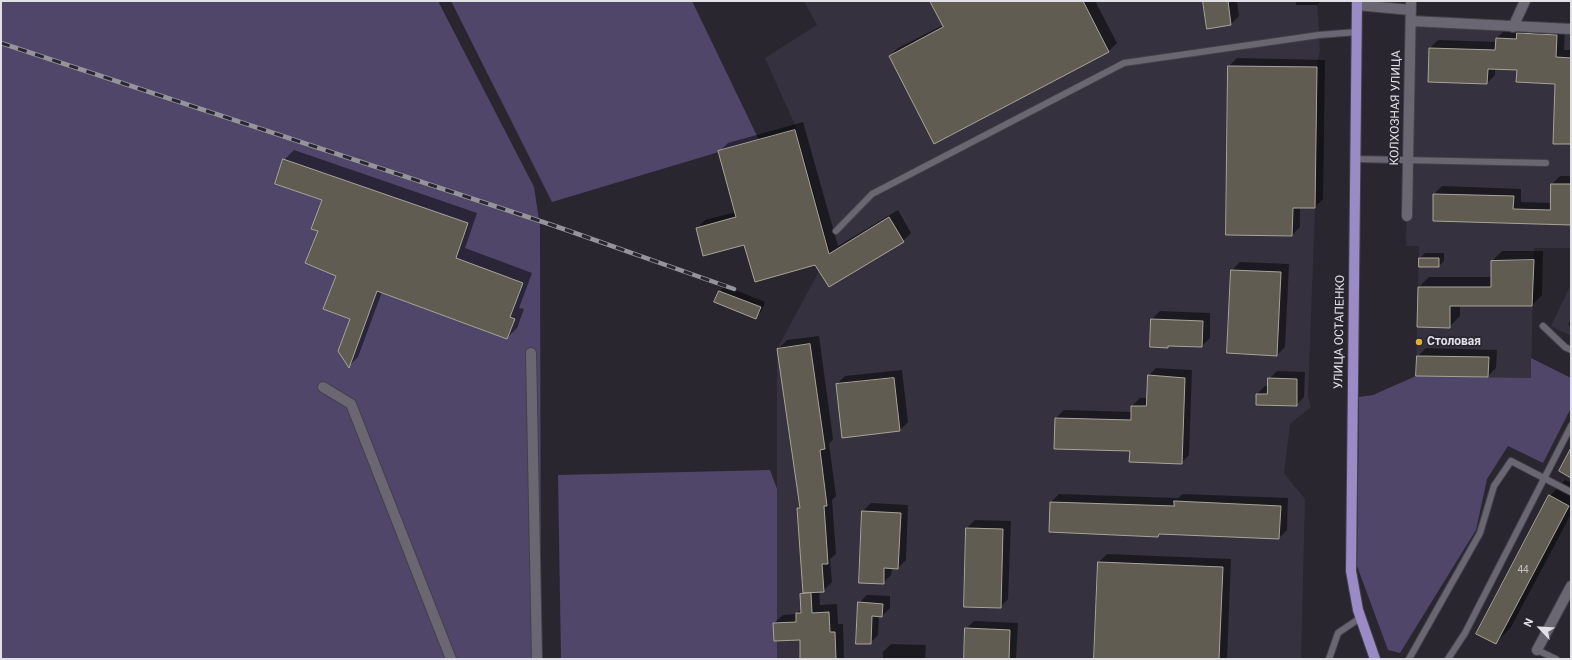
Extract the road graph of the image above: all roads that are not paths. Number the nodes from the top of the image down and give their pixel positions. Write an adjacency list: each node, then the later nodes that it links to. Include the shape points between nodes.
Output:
1 (1525, 1): 4 (street)
2 (1357, 3): 3 (street); 6 (main road, УЛИЦА ОСТАПЕНКО)
3 (1411, 11): 4 (street); 8 (street, КОЛХОЗНАЯ УЛИЦА)
4 (1513, 27): 5 (street)
5 (1571, 29)
6 (1357, 32): 7 (main road, УЛИЦА ОСТАПЕНКО); 11 (lane, via 1319,35 1124,63 872,194)
7 (1355, 159): 8 (lane); 20 (main road, УЛИЦА ОСТАПЕНКО, via 1351,571)
8 (1408, 161): 9 (lane); 10 (street, КОЛХОЗНАЯ УЛИЦА)
9 (1546, 163)
10 (1407, 216)
11 (836, 231)
12 (1543, 326): 13 (lane)
13 (1571, 350)
14 (531, 354): 23 (street)
15 (323, 387): 22 (street, via 351,404)
16 (1571, 426): 17 (lane)
17 (1544, 478): 18 (lane); 26 (lane, via 1511,461 1494,486 1480,533); 27 (lane, via 1465,632)
18 (1571, 492)
19 (1571, 586): 21 (street)
20 (1360, 618): 24 (lane, via 1338,633); 25 (main road, УЛИЦА ОСТАПЕНКО)
21 (1537, 650): 28 (lane)
22 (451, 659)
23 (537, 659)
24 (1329, 659)
25 (1375, 659)
26 (1409, 659)
27 (1448, 659)
28 (1556, 659)

